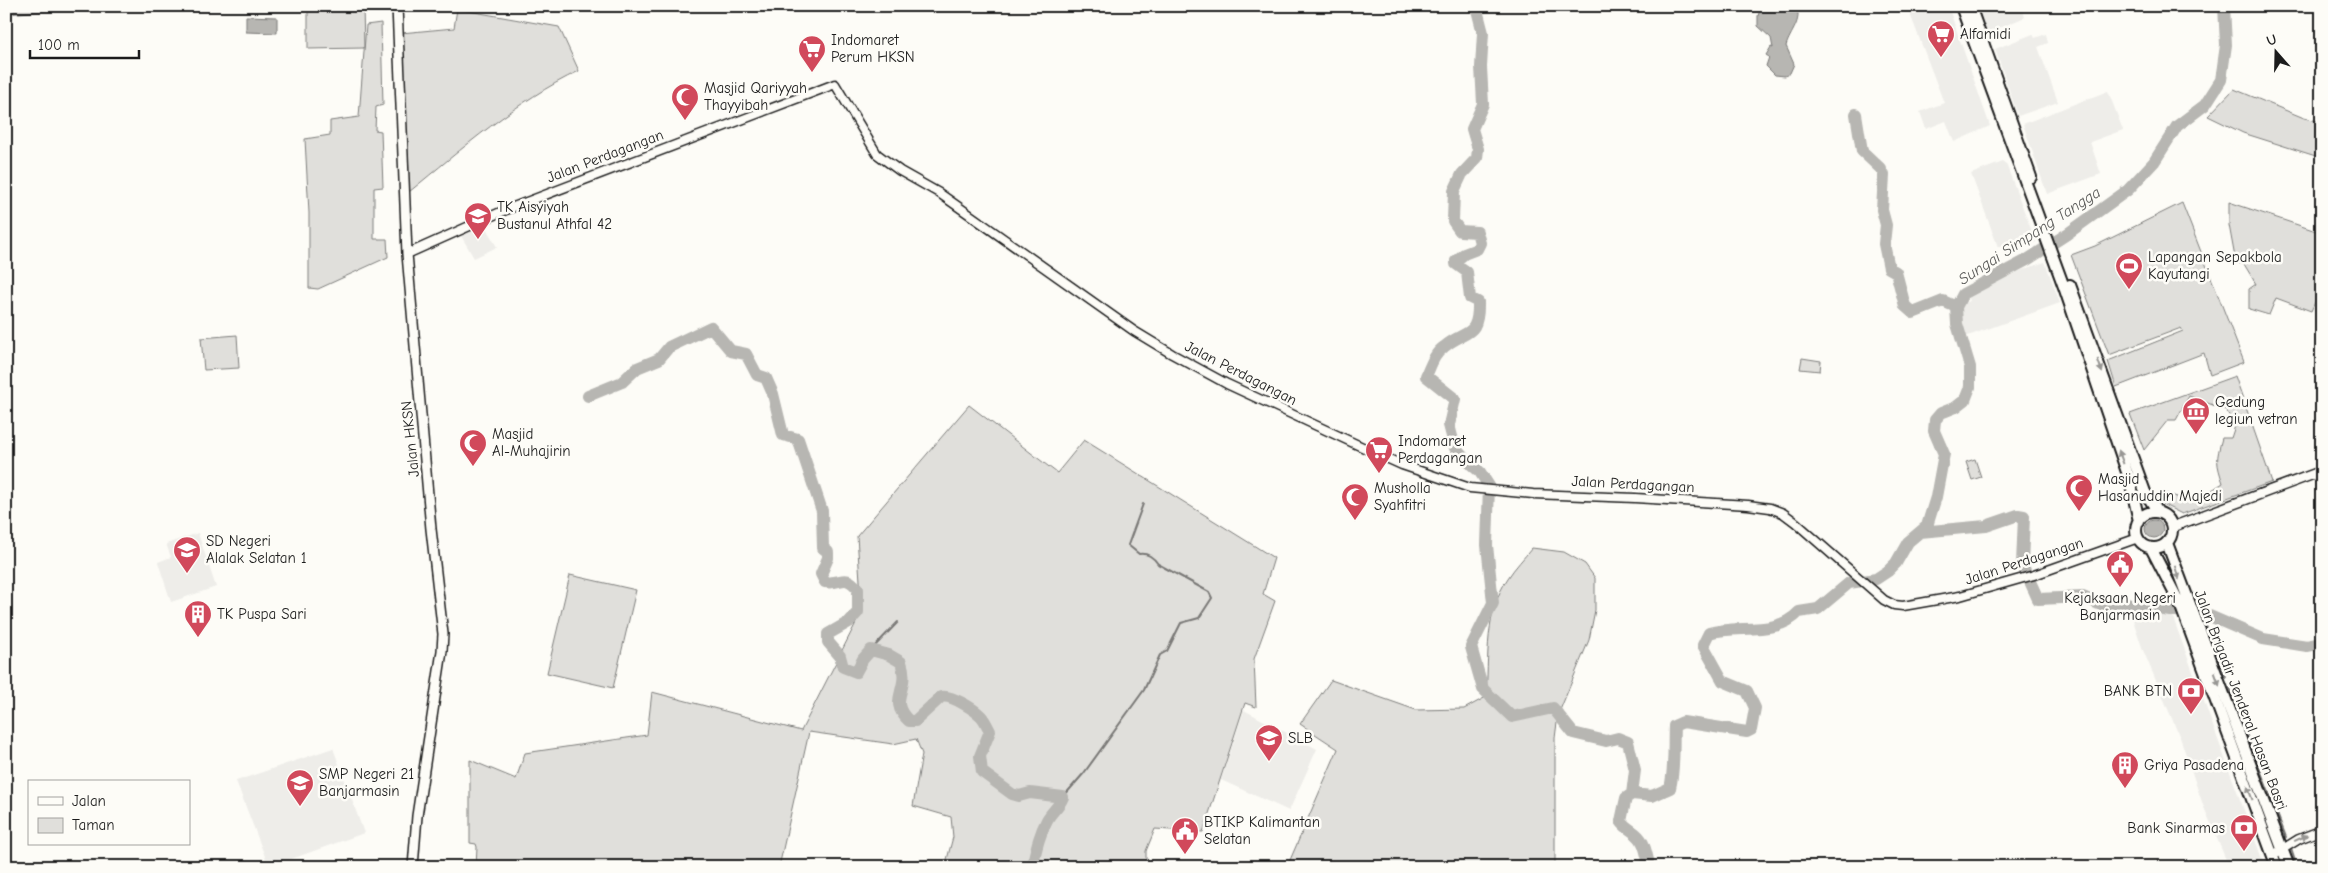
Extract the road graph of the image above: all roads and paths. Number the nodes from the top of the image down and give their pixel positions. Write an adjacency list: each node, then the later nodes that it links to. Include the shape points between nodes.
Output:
1 (397, 6): 5 (main road, Jalan HKSN)
2 (1961, 6): 4 (highway)
3 (1970, 6): 4 (highway)
4 (1985, 61): 6 (highway)
5 (406, 254): 11 (street, Jalan Perdagangan, via 503,210 835,84 877,154 939,193 1134,331 1228,384 1358,445 1454,484 1497,492 1696,501 1770,508 1795,522 1888,603 1903,606 1960,596 2022,579); 19 (main road, Jalan HKSN, via 443,634 417,816)
6 (2086, 341): 8 (highway, one-way to 8, via 2145,492); 9 (highway, one-way to 6, via 2133,490)
7 (2322, 471): 10 (main road)
8 (2158, 512): 9 (highway, via 2147,514); 10 (highway, via 2169,519)
9 (2139, 521): 11 (highway, via 2136,529)
10 (2172, 527): 12 (highway)
11 (2138, 538): 13 (highway)
12 (2167, 543): 13 (highway); 14 (highway, Jalan Brigadir Jenderal Hasan Basri, one-way to 14)
13 (2151, 548): 14 (highway, Jalan Brigadir Jenderal Hasan Basri)
14 (2183, 602): 15 (highway, Jalan Brigadir Jenderal Hasan Basri)
15 (2224, 713): 17 (highway, Jalan Brigadir Jenderal Hasan Basri); 18 (highway, Jalan Brigadir Jenderal Hasan Basri, one-way to 15)
16 (2322, 830): 17 (street, one-way to 16)
17 (2282, 848): 18 (street); 21 (highway, Jalan Brigadir Jenderal Hasan Basri)
18 (2273, 855): 20 (highway, Jalan Brigadir Jenderal Hasan Basri)
19 (413, 867)
20 (2277, 867)
21 (2289, 867)

